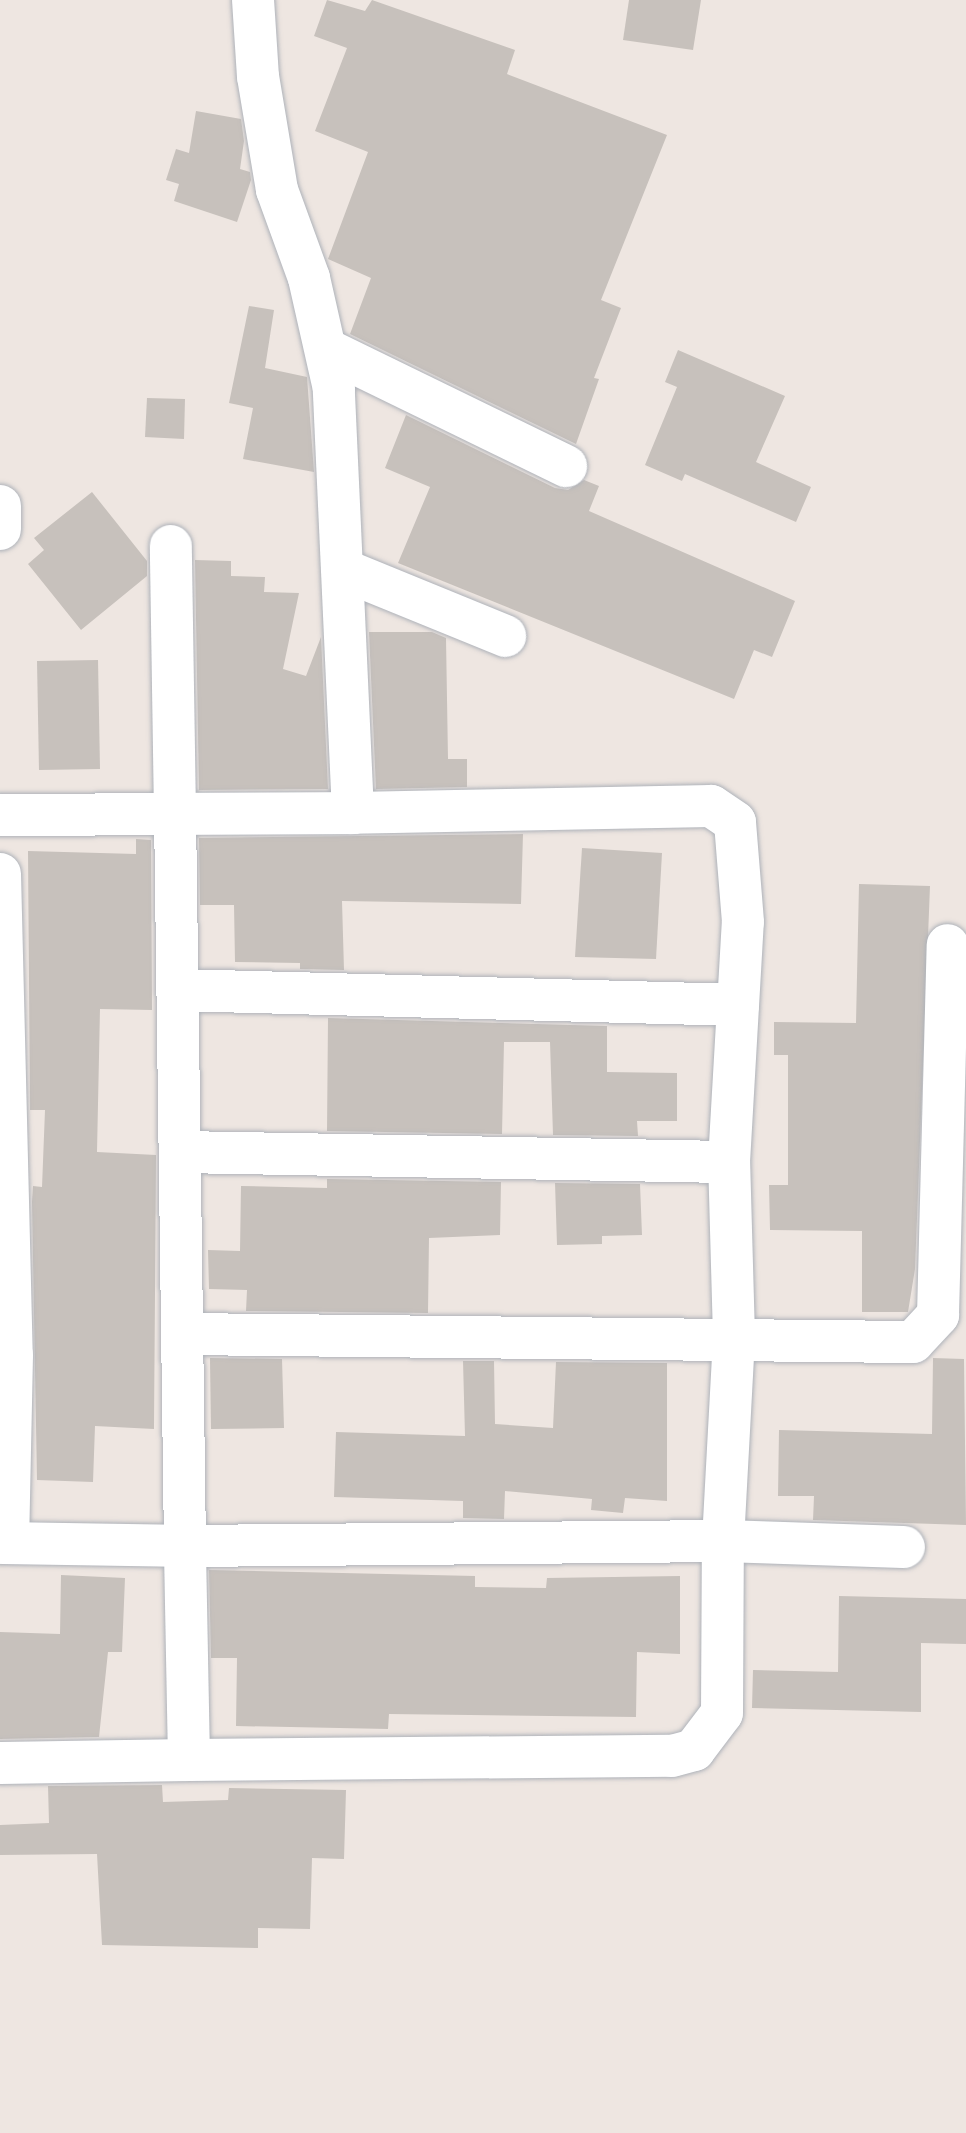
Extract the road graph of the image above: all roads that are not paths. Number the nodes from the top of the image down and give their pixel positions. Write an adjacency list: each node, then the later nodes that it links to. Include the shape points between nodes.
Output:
1 (253, 0): 2 (street, via 258,77 277,190)
2 (328, 350): 3 (street); 7 (street)
3 (566, 466)
4 (0, 506): 5 (street)
5 (0, 529)
6 (171, 546): 10 (street)
7 (346, 571): 8 (street); 9 (street)
8 (505, 636)
9 (353, 813): 10 (street); 15 (street, via 711,806 723,810 735,822 740,838)
10 (175, 814): 11 (street); 14 (street)
11 (0, 815)
12 (0, 874): 21 (street, via 12,1355)
13 (948, 945): 19 (street, via 938,1315 913,1342)
14 (178, 990): 15 (street); 16 (street)
15 (738, 1005): 17 (street)
16 (181, 1152): 17 (street); 18 (street)
17 (729, 1162): 19 (street)
18 (182, 1334): 19 (street); 22 (street)
19 (734, 1337): 20 (street)
20 (723, 1541): 22 (street); 23 (street); 24 (street, via 725,1692 713,1730 694,1750 672,1756)
21 (4, 1543): 22 (street)
22 (185, 1546): 24 (street)
23 (904, 1547)
24 (189, 1760): 25 (street)
25 (0, 1763)

